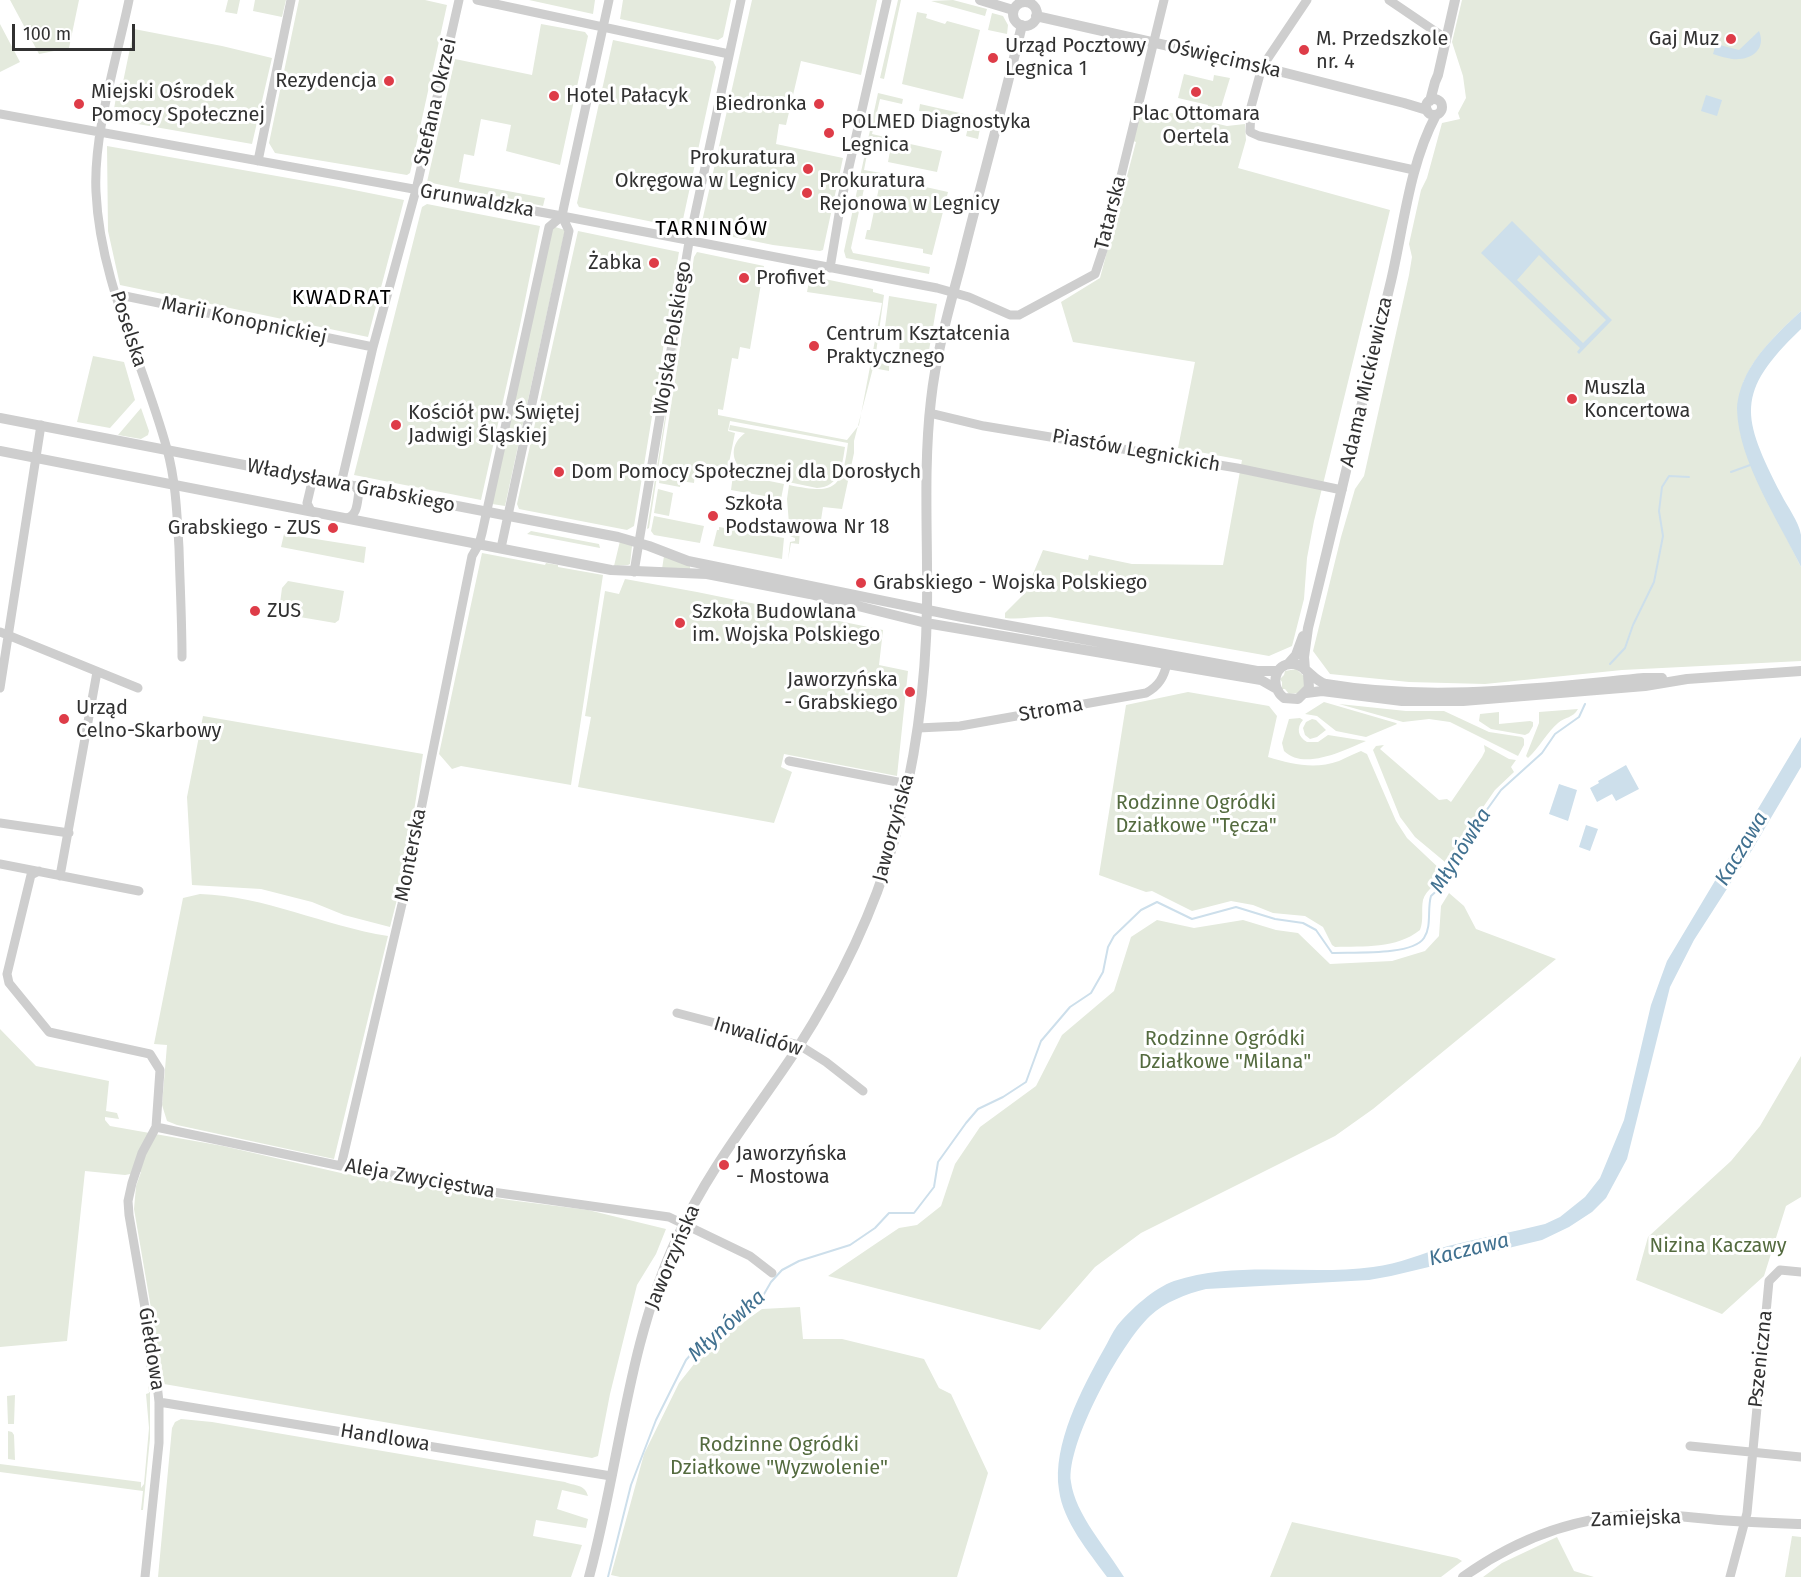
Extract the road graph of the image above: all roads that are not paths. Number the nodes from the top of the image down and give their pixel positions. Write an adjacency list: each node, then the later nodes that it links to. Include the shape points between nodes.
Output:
1 (129, 0): 24 (street, Poselska)
2 (291, 0): 25 (street)
3 (459, 0): 27 (street, Stefana Okrzei)
4 (477, 0): 17 (street)
5 (609, 0): 17 (street)
6 (741, 0): 20 (street, Wojska Polskiego)
7 (887, 0): 30 (street)
8 (981, 0): 14 (street)
9 (1164, 0): 19 (street, Tatarska)
10 (1306, 0): 21 (street)
11 (1389, 0): 18 (street)
12 (1455, 0): 18 (street)
13 (1028, 1): 14 (street, via 1017,4); 15 (street)
14 (1013, 10): 16 (street, via 1016,21)
15 (1036, 16): 16 (street, via 1029,25); 19 (street, Oświęcimska)
16 (1022, 25): 31 (street, Jaworzyńska)
17 (603, 27): 20 (street); 28 (street)
18 (1445, 38): 22 (street, via 1438,75 1441,84)
19 (1153, 42): 21 (street, Oświęcimska); 31 (street, Tatarska, via 1095,274 1019,315)
20 (729, 54): 29 (street, Wojska Polskiego)
21 (1262, 67): 22 (street, Oświęcimska); 26 (street, via 1251,107 1250,132)
22 (1431, 107): 26 (street, Adama Mickiewicza, via 1430,131)
23 (0, 114): 24 (street, Grunwaldzka)
24 (100, 133): 25 (street, Grunwaldzka); 32 (street, Poselska, via 97,199 103,247)
25 (258, 161): 27 (street, Grunwaldzka)
26 (1414, 170): 46 (street, Adama Mickiewicza)
27 (416, 190): 28 (street, Grunwaldzka); 35 (street, Stefana Okrzei)
28 (562, 216): 29 (street, Grunwaldzka); 33 (street, Monterska, via 549,227); 34 (street, via 569,231)
29 (689, 242): 30 (street, Grunwaldzka); 51 (street, Wojska Polskiego)
30 (830, 268): 31 (street, Grunwaldzka)
31 (953, 292): 36 (street, Jaworzyńska)
32 (115, 294): 35 (street, Marii Konopnickiej); 39 (street, Poselska)
33 (530, 315): 34 (street); 48 (street, Monterska)
34 (550, 320): 49 (street)
35 (373, 348): 43 (street, Stefana Okrzei)
36 (930, 413): 46 (street, Piastów Legnickich); 56 (street, Jaworzyńska)
37 (0, 418): 38 (street, Władysława Grabskiego)
38 (41, 426): 39 (street, Władysława Grabskiego); 41 (street)
39 (168, 450): 42 (street, Władysława Grabskiego); 44 (street, Poselska)
40 (0, 451): 41 (street, Władysława Grabskiego)
41 (35, 458): 44 (street, Władysława Grabskiego); 59 (street)
42 (317, 479): 43 (street, Władysława Grabskiego); 47 (street, via 312,482 307,503)
43 (341, 483): 45 (street, Władysława Grabskiego)
44 (175, 485): 47 (street, Władysława Grabskiego); 60 (street, Poselska)
45 (355, 486): 48 (street, Władysława Grabskiego); 50 (street, via 359,492 355,511)
46 (1342, 490): 58 (street, Adama Mickiewicza)
47 (311, 511): 50 (street, Władysława Grabskiego)
48 (487, 512): 49 (street, Władysława Grabskiego); 52 (street, Monterska)
49 (508, 516): 51 (street, Władysława Grabskiego); 53 (street)
50 (347, 518): 52 (street, Władysława Grabskiego)
51 (639, 543): 54 (street, Władysława Grabskiego); 55 (street, Wojska Polskiego)
52 (479, 544): 53 (street, Władysława Grabskiego); 85 (street, Monterska, via 472,556 402,904)
53 (501, 548): 55 (street, Władysława Grabskiego)
54 (699, 568): 55 (street, Władysława Grabskiego); 56 (street, Władysława Grabskiego); 57 (street, Władysława Grabskiego)
55 (634, 572)
56 (927, 610): 57 (street, Jaworzyńska); 63 (street, Władysława Grabskiego, via 1257,671)
57 (926, 623): 61 (street, Władysława Grabskiego); 72 (street, Jaworzyńska)
58 (1308, 628): 62 (street, Adama Mickiewicza); 66 (street, Adama Mickiewicza, via 1304,657)
59 (4, 633): 65 (street); 67 (street)
60 (182, 657)
61 (1167, 663): 69 (street, Władysława Grabskiego, via 1261,680); 72 (street, Stroma, via 1158,685 1146,693 960,726)
62 (1288, 664): 63 (street); 66 (street, via 1297,664)
63 (1278, 671): 69 (street)
64 (1801, 671): 70 (street, via 1644,678)
65 (97, 672): 68 (street); 76 (street)
66 (1307, 672): 70 (street, via 1326,684 1383,691); 71 (street, via 1310,684)
67 (0, 688)
68 (138, 688)
69 (1275, 688): 71 (street, via 1288,699 1298,699)
70 (1534, 692): 71 (street, via 1433,702 1323,691)
71 (1306, 693)
72 (918, 728): 74 (street, Jaworzyńska)
73 (789, 761): 74 (street)
74 (908, 784): 82 (street, Jaworzyńska, via 875,898 837,981)
75 (0, 823): 76 (street)
76 (69, 833): 79 (street)
77 (0, 864): 78 (street)
78 (39, 871): 79 (street); 84 (street, via 31,875 7,974 9,983 50,1032 150,1054 159,1070)
79 (60, 876): 80 (street)
80 (140, 891)
81 (677, 1013): 82 (street, Inwalidów)
82 (799, 1045): 83 (street, Inwalidów); 86 (street, Jaworzyńska, via 719,1161)
83 (863, 1091)
84 (156, 1127): 85 (street, Aleja Zwycięstwa); 89 (street, Giełdowa, via 132,1183 129,1215)
85 (341, 1166): 86 (street, Aleja Zwycięstwa, via 669,1217)
86 (684, 1224): 88 (street, Aleja Zwycięstwa, via 750,1256); 93 (street, Jaworzyńska, via 650,1306)
87 (1801, 1272): 91 (street, Pszeniczna, via 1780,1270 1769,1281)
88 (772, 1273)
89 (159, 1402): 93 (street, Handlowa); 96 (street, Giełdowa, via 159,1443)
90 (1690, 1446): 91 (street)
91 (1752, 1452): 92 (street); 94 (street, Pszeniczna)
92 (1801, 1457)
93 (611, 1476): 97 (street, Jaworzyńska)
94 (1745, 1522): 95 (street, Zamiejska); 98 (street, Zamiejska, via 1649,1515 1587,1520 1523,1541); 99 (street, Pszeniczna)
95 (1801, 1524)
96 (145, 1577)
97 (589, 1577)
98 (1463, 1577)
99 (1730, 1577)

